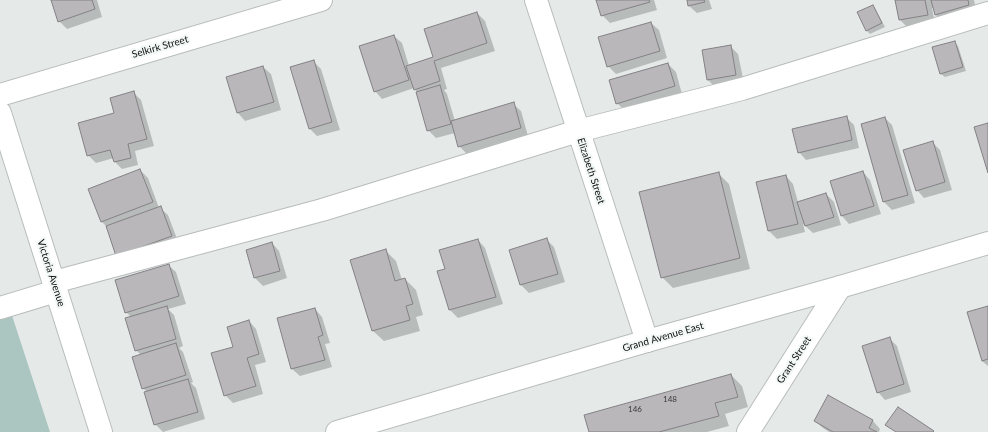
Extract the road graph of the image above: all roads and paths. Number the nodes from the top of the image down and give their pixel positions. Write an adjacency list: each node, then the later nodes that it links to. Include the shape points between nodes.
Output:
1 (321, 0): 4 (street, Selkirk Street)
2 (536, 0): 6 (street, Elizabeth Street)
3 (988, 13): 6 (street, via 742,89)
4 (0, 95)
5 (0, 113): 8 (street, Victoria Avenue)
6 (578, 131): 8 (street, via 322,210); 11 (street, Elizabeth Street)
7 (988, 243): 9 (street, Grand Avenue East)
8 (55, 286): 10 (street); 12 (street, Victoria Avenue)
9 (840, 287): 11 (street, Grand Avenue East); 14 (street, Grant Street)
10 (0, 308)
11 (647, 341): 13 (street, Grand Avenue East)
12 (101, 432)
13 (337, 432)
14 (748, 432)

